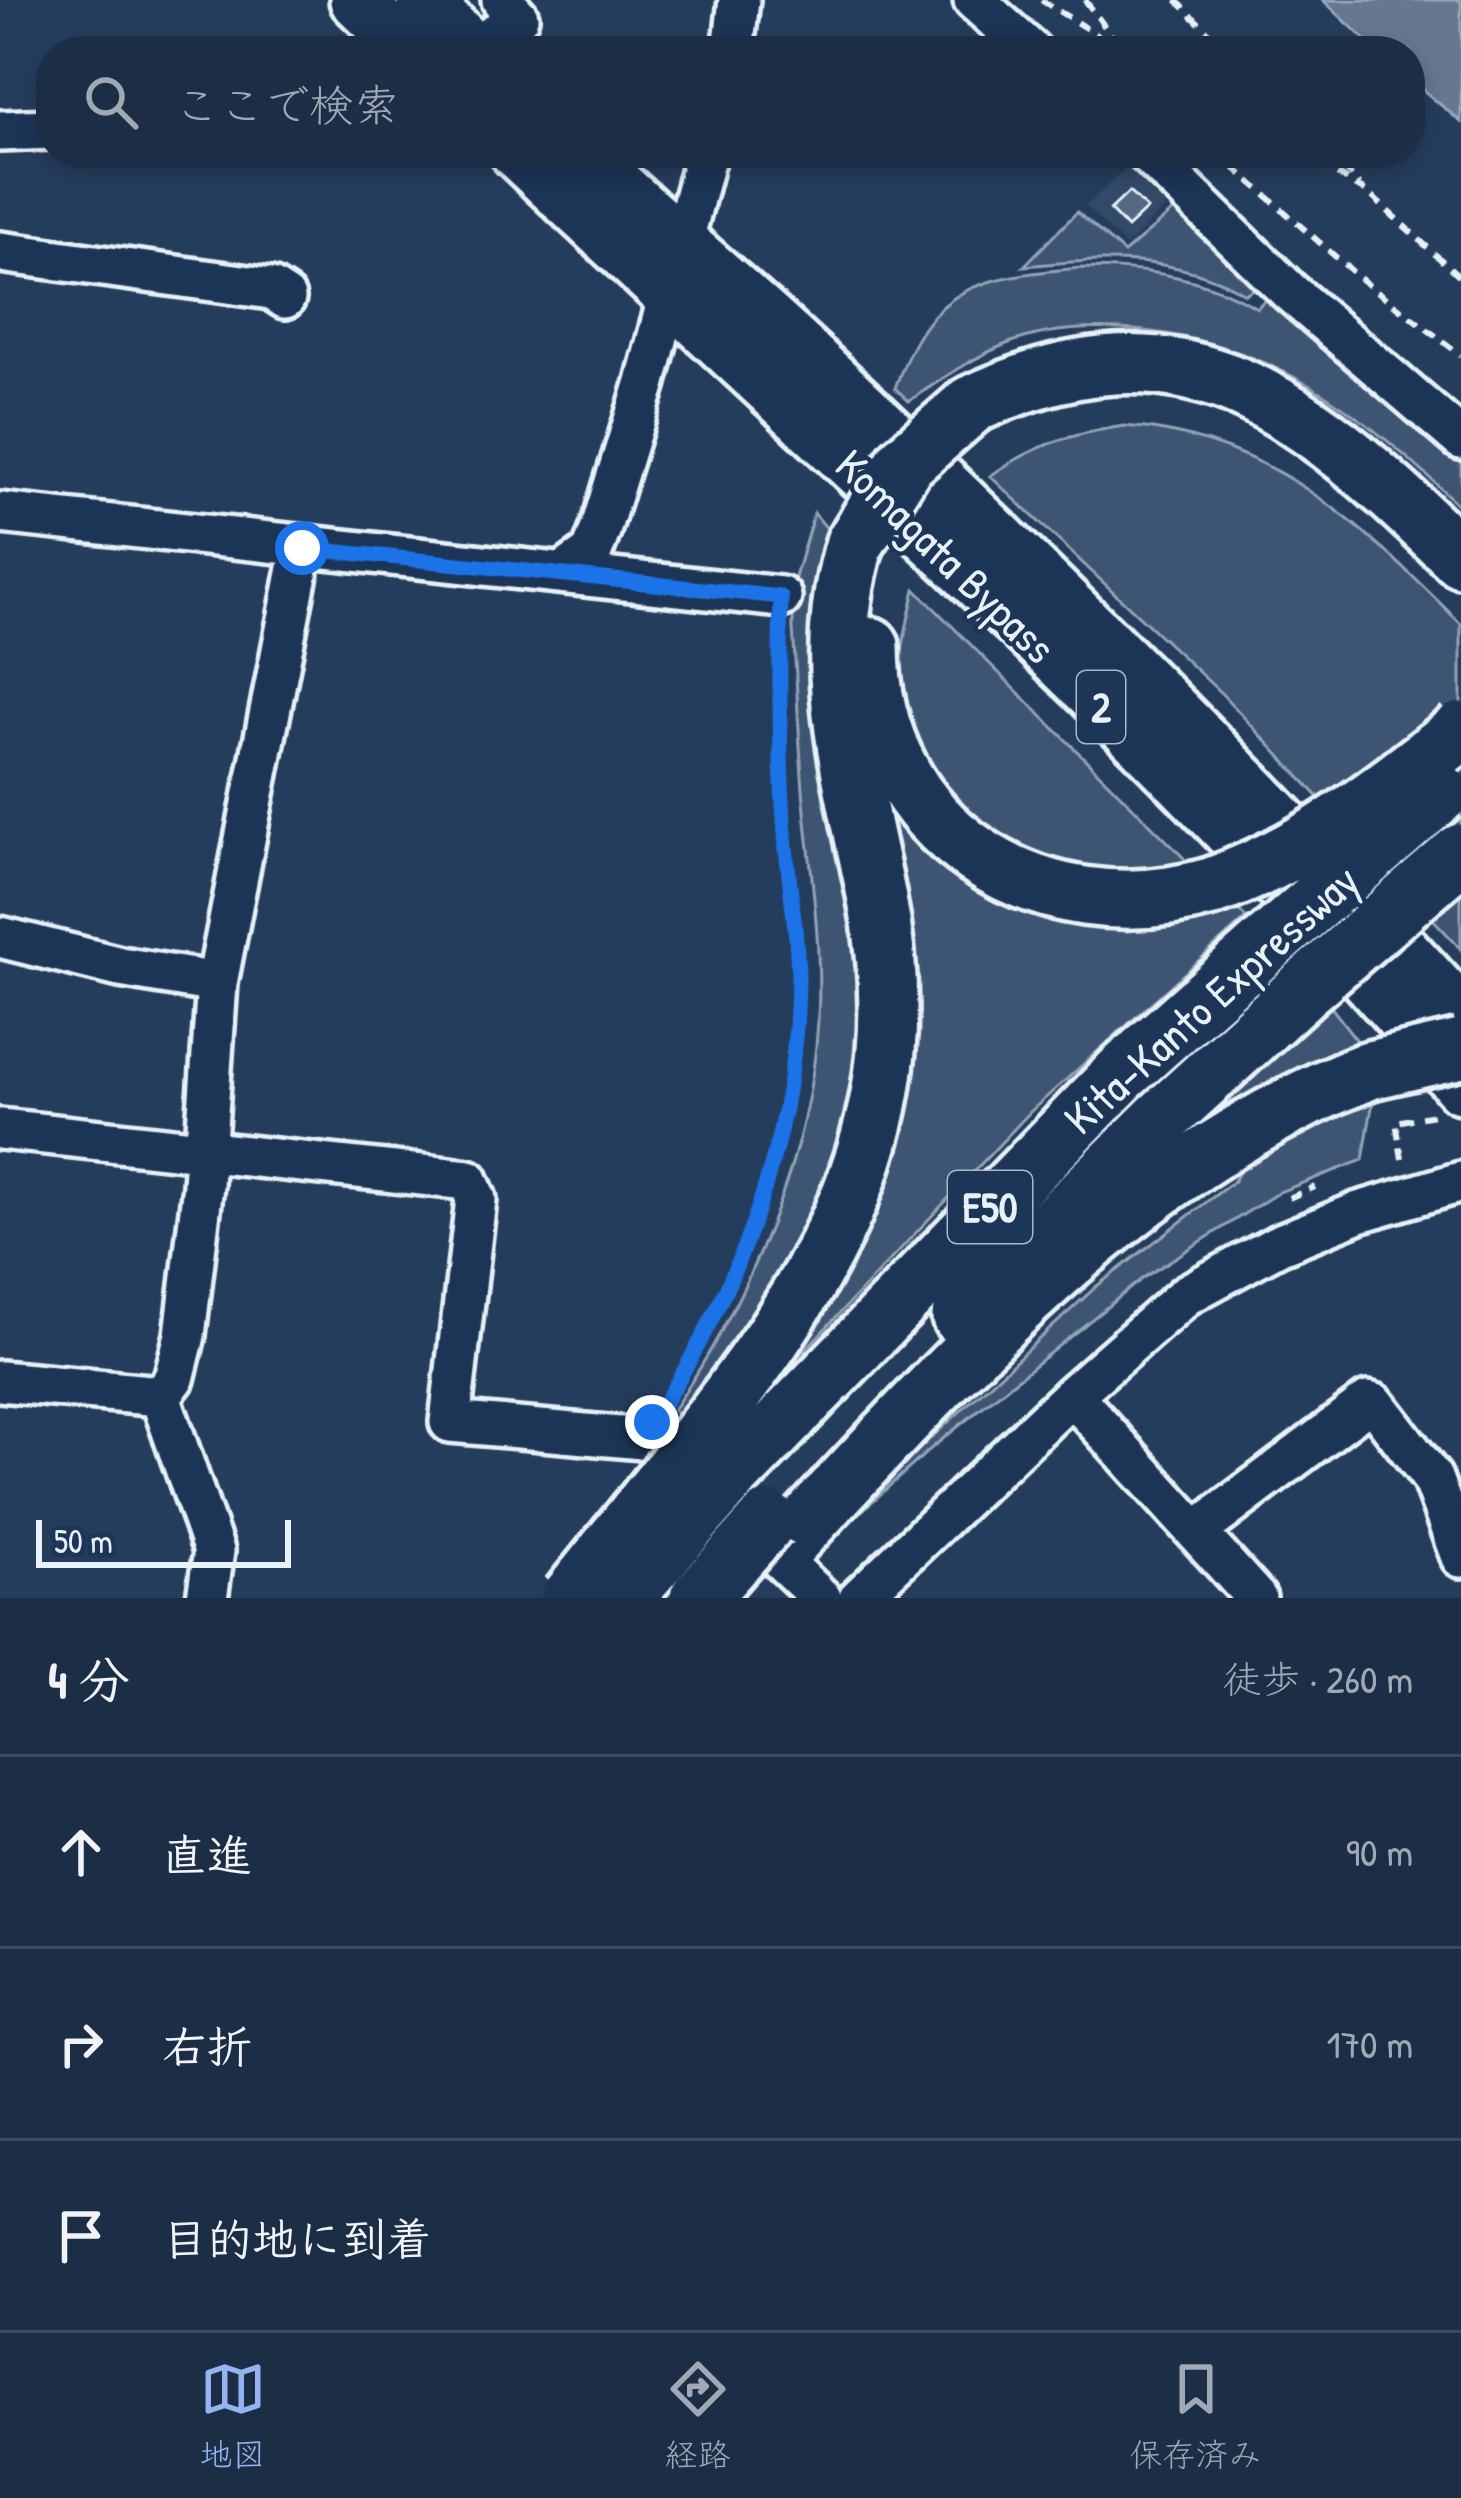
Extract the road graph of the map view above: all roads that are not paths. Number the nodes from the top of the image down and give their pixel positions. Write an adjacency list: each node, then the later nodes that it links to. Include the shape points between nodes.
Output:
1 (356, 0): 6 (main road)
2 (423, 0): 5 (main road)
3 (739, 0): 7 (street)
4 (974, 0): 8 (street)
5 (492, 28)
6 (394, 36)
7 (735, 36)
8 (1014, 36)
9 (36, 130): 10 (street)
10 (0, 131)
11 (533, 168): 18 (main road, 2)
12 (600, 168): 15 (main road, 2)
13 (703, 168): 15 (street)
14 (1162, 168): 20 (street, via 1290,292)
15 (685, 245): 18 (street); 33 (main road, 2, via 1109,643 1287,820)
16 (0, 252): 17 (street, via 272,289)
17 (285, 298)
18 (669, 300): 25 (street, via 592,552); 35 (main road, 2, via 1002,604 1243,847)
19 (981, 419): 23 (highway, via 896,535); 24 (highway, via 1016,383 1082,366 1190,369 1321,432); 27 (highway, via 1075,400 1153,398 1241,423 1327,476)
20 (1461, 439)
21 (0, 513): 22 (street)
22 (302, 548): 25 (street); 32 (street)
23 (869, 554): 28 (highway, bridge, via 877,713 894,758 939,824 989,864 1051,893 1131,903 1211,887 1292,855); 42 (highway, via 843,584 835,651 844,748 887,957 890,1016 877,1123 838,1233 801,1298)
24 (1461, 558)
25 (564, 572): 26 (street)
26 (781, 597)
27 (1461, 598)
28 (1461, 731)
29 (1461, 776): 42 (highway, Kita-Kanto Expressway / E50, bridge)
30 (1461, 854): 44 (highway, Kita-Kanto Expressway / E50, bridge, via 1304,988 1016,1258)
31 (0, 937): 32 (street)
32 (217, 983): 37 (street)
33 (1461, 1012)
34 (1461, 1049): 44 (highway, bridge, via 1370,1070 1273,1115 1151,1195)
35 (1444, 1102)
36 (0, 1129): 37 (street)
37 (204, 1151): 41 (street, via 185,1336 174,1379); 51 (street, via 468,1180 476,1198 450,1422 654,1440)
38 (1461, 1182): 40 (street, via 1278,1245 1186,1295)
39 (0, 1381): 41 (street)
40 (1072, 1395): 43 (street); 52 (street)
41 (160, 1396): 46 (street, via 214,1551)
42 (691, 1448): 47 (highway, bridge); 48 (highway, Kita-Kanto Expressway / E50, bridge)
43 (1197, 1531): 45 (street, via 1368,1402 1424,1464); 53 (street)
44 (778, 1533): 49 (highway, Kita-Kanto Expressway / E50, bridge); 50 (highway)
45 (1461, 1557)
46 (207, 1598)
47 (570, 1598)
48 (623, 1598)
49 (699, 1598)
50 (740, 1598)
51 (821, 1598)
52 (859, 1598)
53 (1256, 1598)

